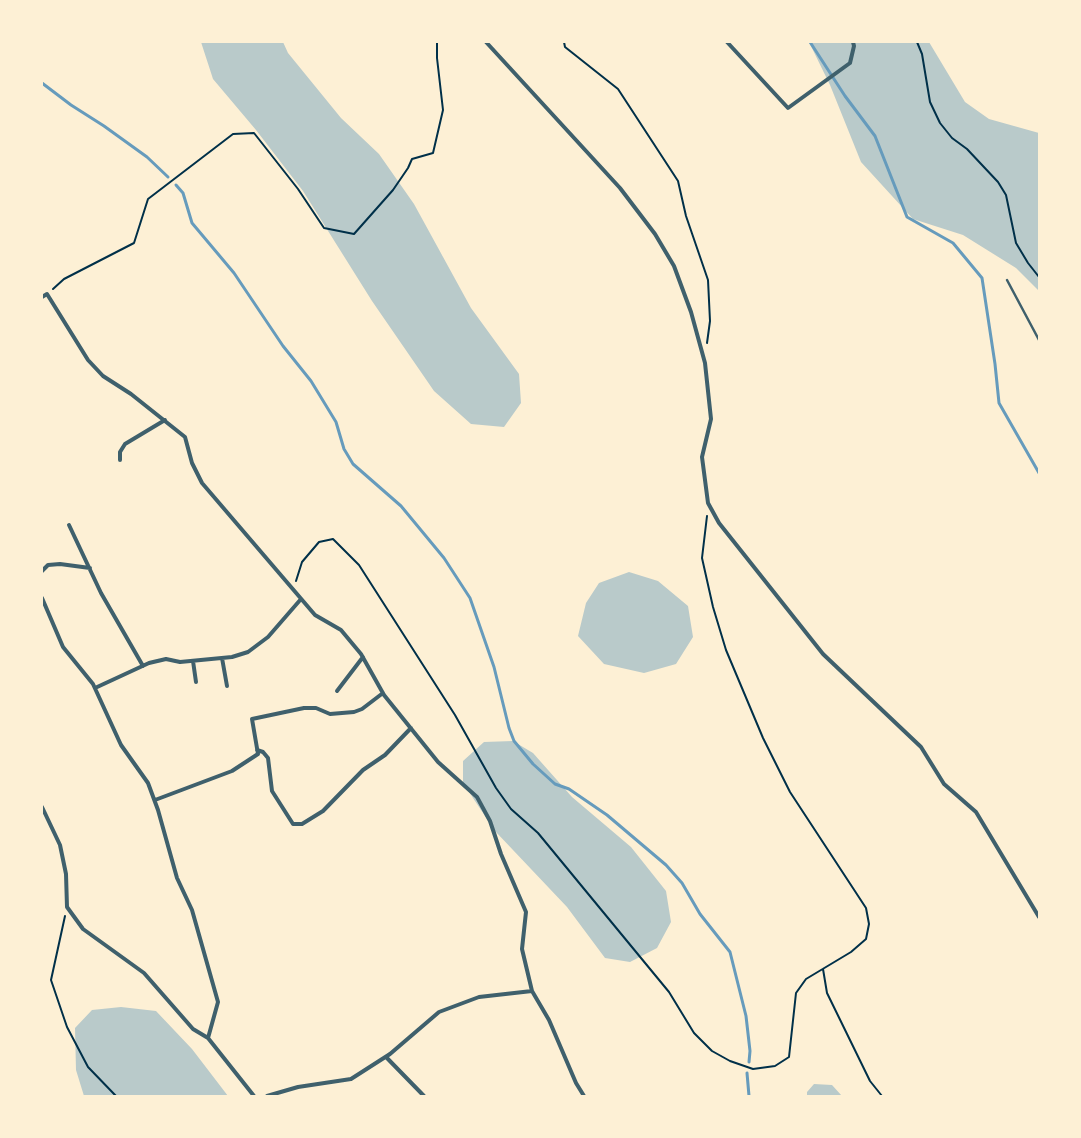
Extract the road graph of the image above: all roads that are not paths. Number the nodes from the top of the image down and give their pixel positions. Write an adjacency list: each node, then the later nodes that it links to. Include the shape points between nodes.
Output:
1 (486, 42): 27 (street, via 620,188 655,234 674,266 691,312 705,363 711,419 702,457 708,503 719,523 823,654 921,747 944,784 976,812)
2 (727, 42): 3 (street, via 788,108 850,63)
3 (853, 42)
4 (1007, 280): 6 (lane)
5 (42, 297): 7 (street, via 47,294 88,360 103,376)
6 (1039, 340)
7 (165, 420): 8 (street, via 125,444 120,452); 13 (street, via 185,436 192,463 202,484)
8 (120, 460)
9 (69, 525): 10 (street)
10 (90, 568): 11 (street, via 60,564 48,565); 17 (street, via 101,593)
11 (42, 571)
12 (42, 598): 20 (street, via 63,647)
13 (301, 599): 14 (street, via 315,615 341,630); 15 (street, via 268,637 248,652)
14 (363, 657): 21 (street); 22 (street)
15 (222, 658): 16 (street); 19 (street)
16 (193, 661): 17 (street, via 166,659); 18 (street)
17 (143, 666): 20 (street)
18 (196, 682)
19 (227, 686)
20 (95, 688): 25 (street, via 120,745 148,783)
21 (337, 691)
22 (383, 693): 23 (street); 24 (street, via 354,712 330,714 316,708 304,708 252,720)
23 (411, 728): 24 (street, via 385,755 363,770 323,810 302,824 293,824 272,791 268,758); 28 (street, via 438,762 477,797 490,821 526,912 522,949)
24 (257, 750): 25 (street, via 258,754 232,771)
25 (154, 800): 29 (street, via 177,878 192,910 218,1002)
26 (42, 807): 29 (street, via 60,845 66,874 66,907 83,929 144,973 193,1029)
27 (1039, 917)
28 (532, 991): 30 (street, via 479,997 439,1012); 34 (street, via 549,1020)
29 (208, 1038): 31 (street)
30 (386, 1057): 32 (street, via 351,1079 298,1087); 33 (street)
31 (254, 1096)
32 (267, 1096)
33 (424, 1096)
34 (584, 1096)

